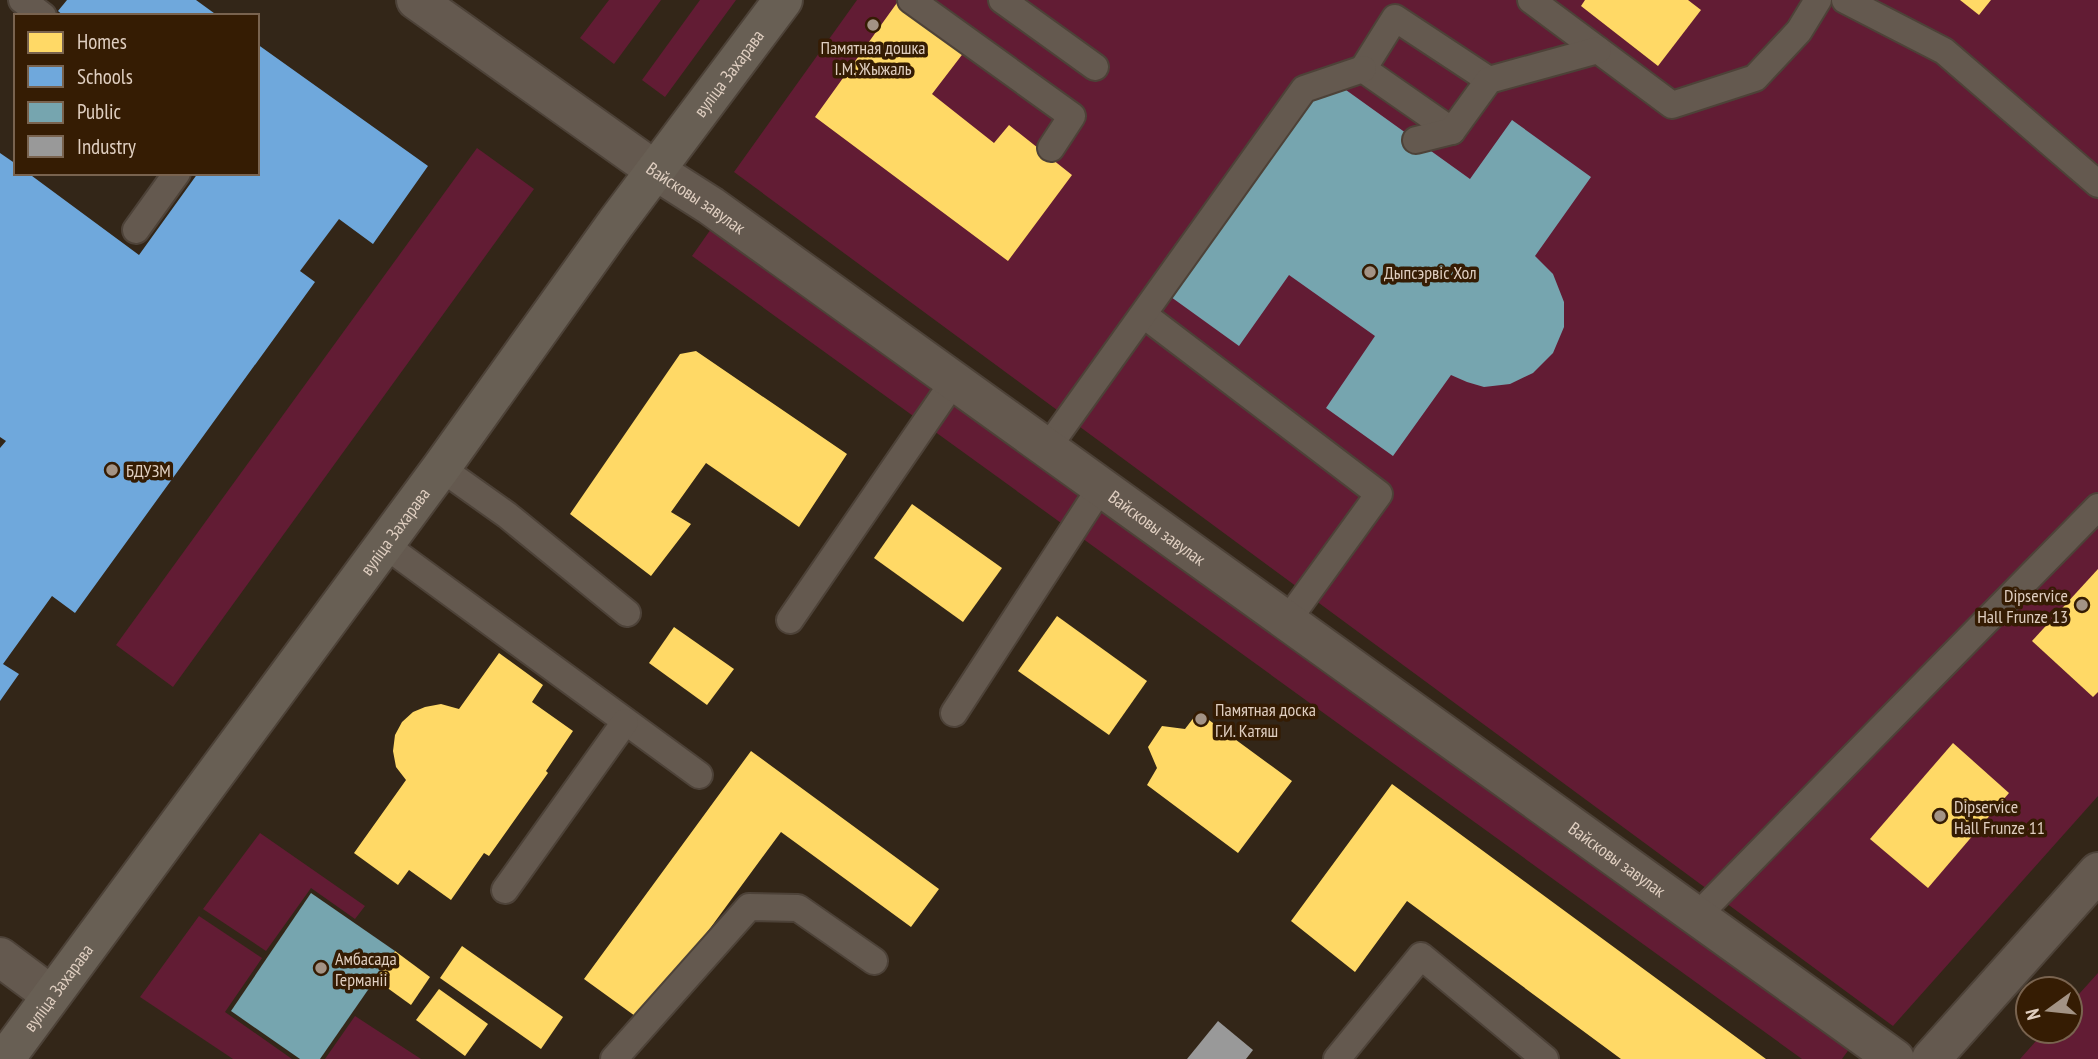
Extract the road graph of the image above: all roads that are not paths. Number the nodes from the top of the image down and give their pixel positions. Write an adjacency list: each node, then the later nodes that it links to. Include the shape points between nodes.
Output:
1 (22, 0): 9 (lane)
2 (416, 0): 17 (street, Вайсковы завулак)
3 (783, 0): 17 (main road, вуліца Захарава)
4 (911, 0): 16 (lane, via 1072,116)
5 (1002, 0): 11 (lane)
6 (1531, 0): 10 (lane)
7 (1818, 0): 10 (lane, via 1799,31 1755,78 1672,105)
8 (1845, 0): 19 (lane, via 1944,51)
9 (40, 14)
10 (1598, 50): 13 (lane)
11 (1095, 67)
12 (1363, 69): 13 (lane, via 1395,18); 14 (lane); 21 (lane, via 1304,89)
13 (1489, 80): 14 (lane)
14 (1452, 131): 15 (lane)
15 (1416, 140)
16 (1051, 148)
17 (656, 170): 22 (street, Вайсковы завулак); 24 (main road, вуліца Захарава)
18 (176, 175): 20 (lane)
19 (2098, 184)
20 (136, 230)
21 (1144, 315): 23 (lane); 30 (lane, via 1379,494)
22 (954, 381): 23 (street, Вайсковы завулак); 29 (lane)
23 (1048, 447): 25 (street, Вайсковы завулак)
24 (442, 468): 27 (main road, вуліца Захарава); 28 (lane)
25 (1101, 487): 30 (street, Вайсковы завулак); 31 (lane)
26 (2098, 507): 36 (lane)
27 (385, 545): 32 (lane); 39 (main road, вуліца Захарава)
28 (627, 613)
29 (790, 620)
30 (1287, 621): 36 (street, Вайсковы завулак)
31 (954, 713)
32 (625, 722): 33 (lane); 35 (lane)
33 (699, 775)
34 (2098, 872): 45 (street)
35 (505, 890)
36 (1697, 916): 44 (street, Вайсковы завулак)
37 (0, 957): 39 (street)
38 (874, 961): 41 (lane, via 798,908 749,907)
39 (51, 995): 40 (main road, вуліца Захарава)
40 (5, 1059)
41 (614, 1059)
42 (1337, 1059): 43 (lane, via 1421,956)
43 (1545, 1059)
44 (1895, 1059)
45 (1931, 1059)

